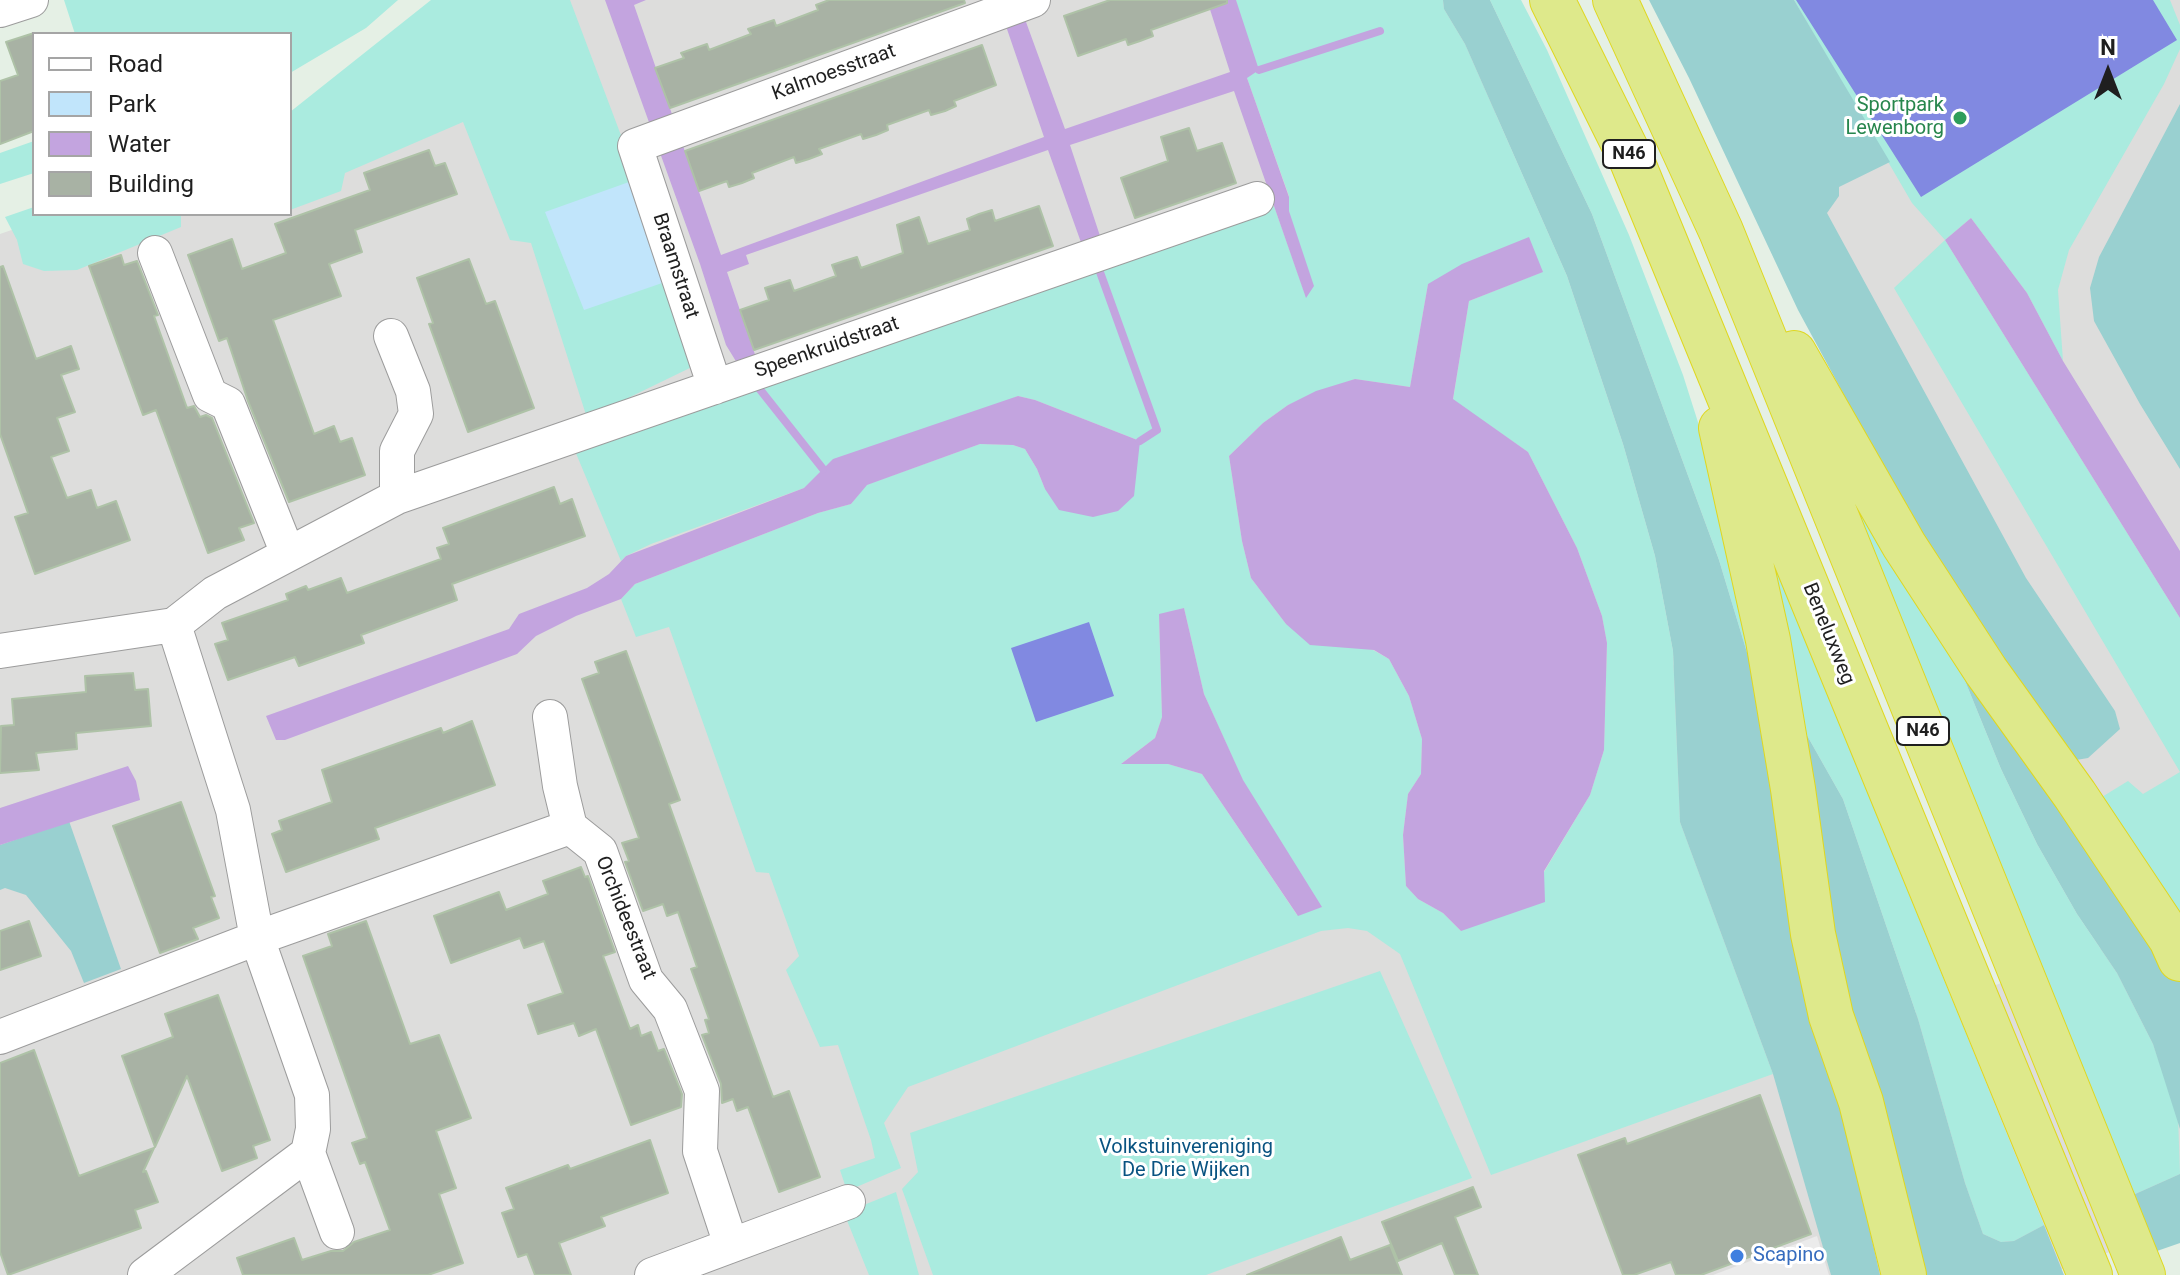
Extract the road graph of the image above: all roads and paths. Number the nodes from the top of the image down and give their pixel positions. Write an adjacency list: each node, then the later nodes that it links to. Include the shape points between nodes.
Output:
1 (31, 0): 5 (street)
2 (1552, 0): 10 (highway, Beneluxweg / N46, via 1632,161)
3 (1615, 0): 8 (highway, N46)
4 (1028, 2): 6 (street, Kalmoesstraat)
5 (0, 10)
6 (656, 138): 12 (street, Braamstraat)
7 (1257, 199): 12 (street, Speenkruidstraat)
8 (1721, 231): 20 (highway, N46, via 1904,545); 30 (highway, N46)
9 (155, 253): 14 (street, via 210,395 228,404)
10 (1696, 312): 26 (highway, Beneluxweg / N46); 29 (highway, N46, via 1768,640 1813,934)
11 (391, 336): 13 (street, via 413,391 416,414 397,451)
12 (740, 378): 13 (street, Speenkruidstraat)
13 (397, 497): 14 (street, Speenkruidstraat)
14 (288, 554): 15 (street, Speenkruidstraat, via 215,593)
15 (174, 625): 16 (street); 19 (street, via 233,810)
16 (3, 641)
17 (550, 717): 18 (street)
18 (570, 827): 19 (street); 25 (street, Orchideestraat, via 600,851 646,980 670,1009 702,1091 700,1151)
19 (257, 938): 21 (street); 22 (street, via 312,1095)
20 (2180, 959)
21 (0, 1037)
22 (308, 1153): 24 (street); 27 (street)
23 (848, 1202): 25 (street)
24 (337, 1232)
25 (731, 1245): 28 (street)
26 (2085, 1262)
27 (162, 1270)
28 (652, 1275)
29 (1904, 1275)
30 (2143, 1275)

